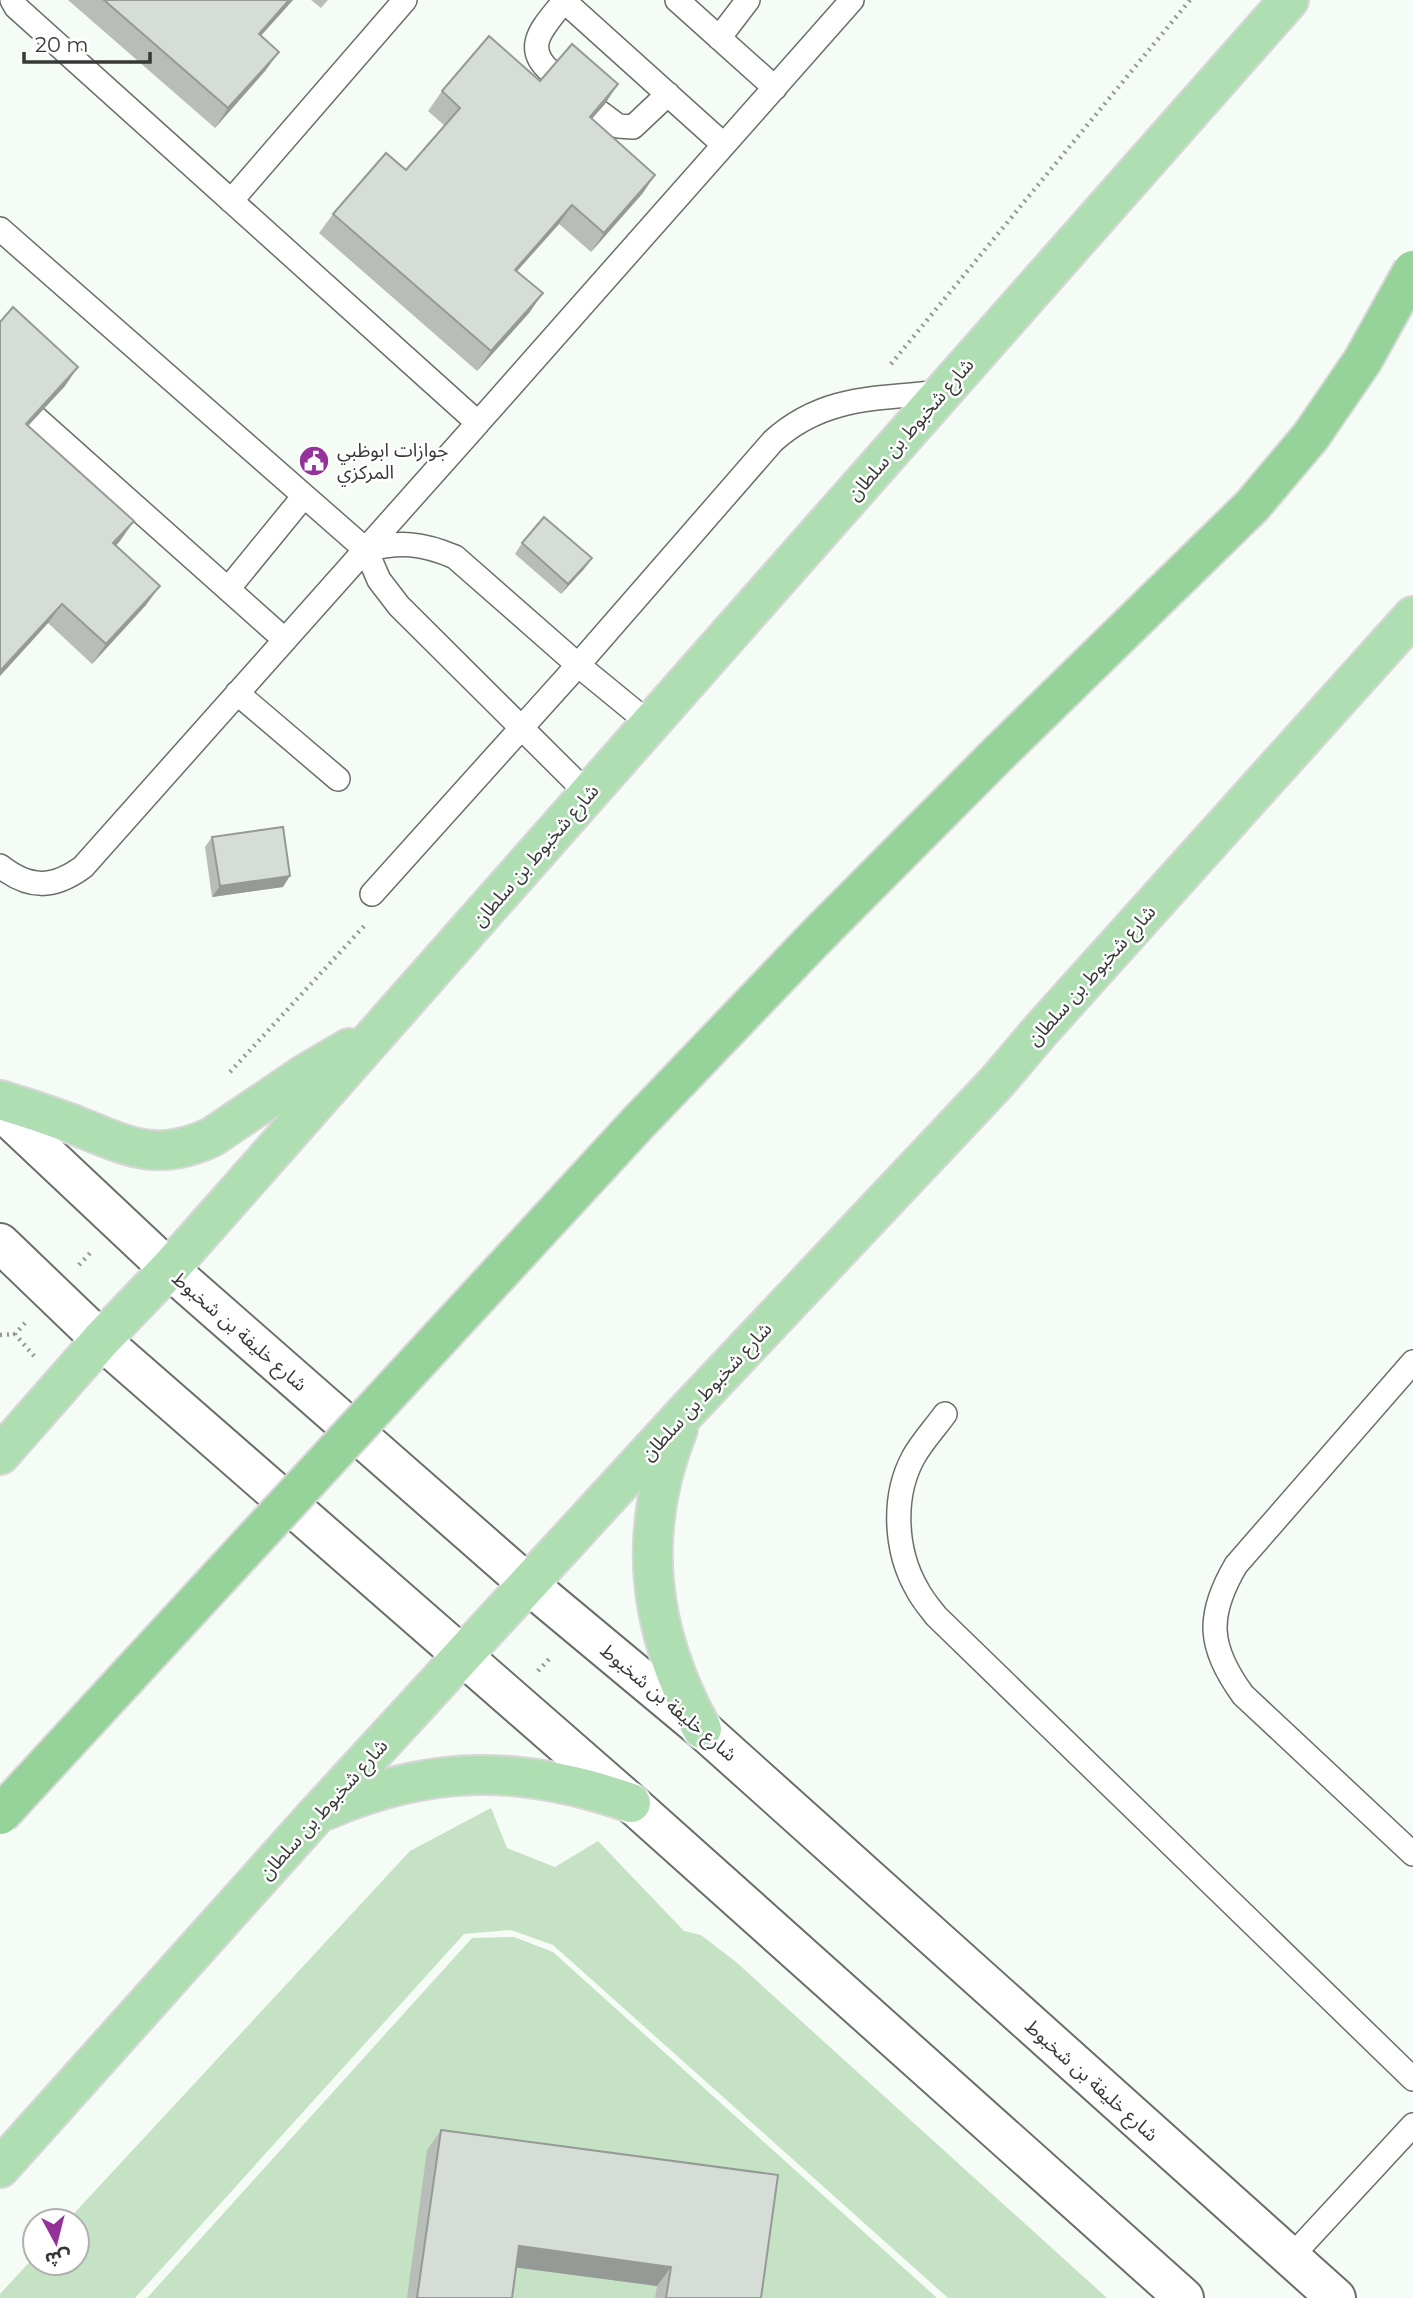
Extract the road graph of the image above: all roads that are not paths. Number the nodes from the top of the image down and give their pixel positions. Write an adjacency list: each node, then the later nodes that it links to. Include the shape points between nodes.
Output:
1 (12, 0): 14 (lane)
2 (405, 0): 14 (lane)
3 (564, 0): 9 (lane, via 536,43 538,60); 11 (lane)
4 (677, 0): 8 (lane)
5 (748, 0): 8 (lane)
6 (852, 0): 10 (lane)
7 (1289, 0): 17 (main road, شارع شخبوط بن سلطان)
8 (719, 38): 10 (lane)
9 (551, 72)
10 (775, 88): 13 (lane)
11 (668, 94): 12 (lane, via 633,127 618,126); 13 (lane)
12 (598, 111)
13 (724, 145): 19 (lane)
14 (231, 201): 19 (lane)
15 (0, 229): 20 (lane)
16 (1413, 270): 48 (highway, bridge, via 1356,371 1311,436 1252,506 836,916 646,1114)
17 (943, 392): 25 (lane, via 831,406 790,425); 27 (main road, شارع شخبوط بن سلطان)
18 (36, 418): 22 (lane)
19 (478, 422): 21 (lane)
20 (304, 496): 21 (lane); 22 (lane)
21 (366, 550): 24 (lane); 25 (lane, via 411,544 455,558); 28 (lane, via 388,594)
22 (228, 589): 24 (lane)
23 (1413, 616): 40 (main road, شارع شخبوط بن سلطان, via 996,1083)
24 (285, 640): 26 (lane)
25 (578, 665): 27 (lane); 28 (lane)
26 (237, 693): 29 (lane); 31 (lane, via 83,867 68,878 33,883)
27 (650, 724): 30 (main road, شارع شخبوط بن سلطان)
28 (523, 727): 30 (lane); 32 (lane)
29 (338, 779)
30 (588, 794): 33 (main road, شارع شخبوط بن سلطان)
31 (0, 866)
32 (372, 894)
33 (402, 1006): 34 (main road, via 376,1033 305,1074 227,1128 179,1148 125,1147); 37 (main road, شارع شخبوط بن سلطان)
34 (0, 1100)
35 (0, 1110): 37 (main road, شارع خليفة بن شخبوط)
36 (0, 1243): 38 (main road)
37 (169, 1269): 38 (main road, شارع شخبوط بن سلطان); 43 (main road, شارع خليفة بن شخبوط)
38 (101, 1340): 42 (main road, شارع شخبوط بن سلطان); 44 (main road)
39 (1413, 1362): 49 (lane, via 1236,1564 1222,1589 1215,1617 1219,1654 1243,1695)
40 (685, 1413): 43 (main road, شارع شخبوط بن سلطان); 45 (main road, via 662,1476 653,1577 674,1671)
41 (945, 1414): 50 (lane, via 913,1458 902,1490 899,1524 903,1557 916,1588 936,1616)
42 (0, 1455)
43 (528, 1584): 44 (main road, شارع شخبوط بن سلطان); 45 (main road, شارع خليفة بن شخبوط)
44 (462, 1655): 46 (main road); 47 (main road, شارع شخبوط بن سلطان)
45 (702, 1729): 53 (main road, شارع خليفة بن شخبوط)
46 (631, 1803): 47 (main road, via 553,1780 471,1774 392,1786); 54 (main road)
47 (317, 1814): 52 (main road, شارع شخبوط بن سلطان)
48 (0, 1815)
49 (1413, 1854)
50 (1413, 2079)
51 (1413, 2125): 53 (lane)
52 (0, 2168)
53 (1290, 2258): 55 (main road, شارع خليفة بن شخبوط)
54 (1184, 2298)
55 (1336, 2298)

